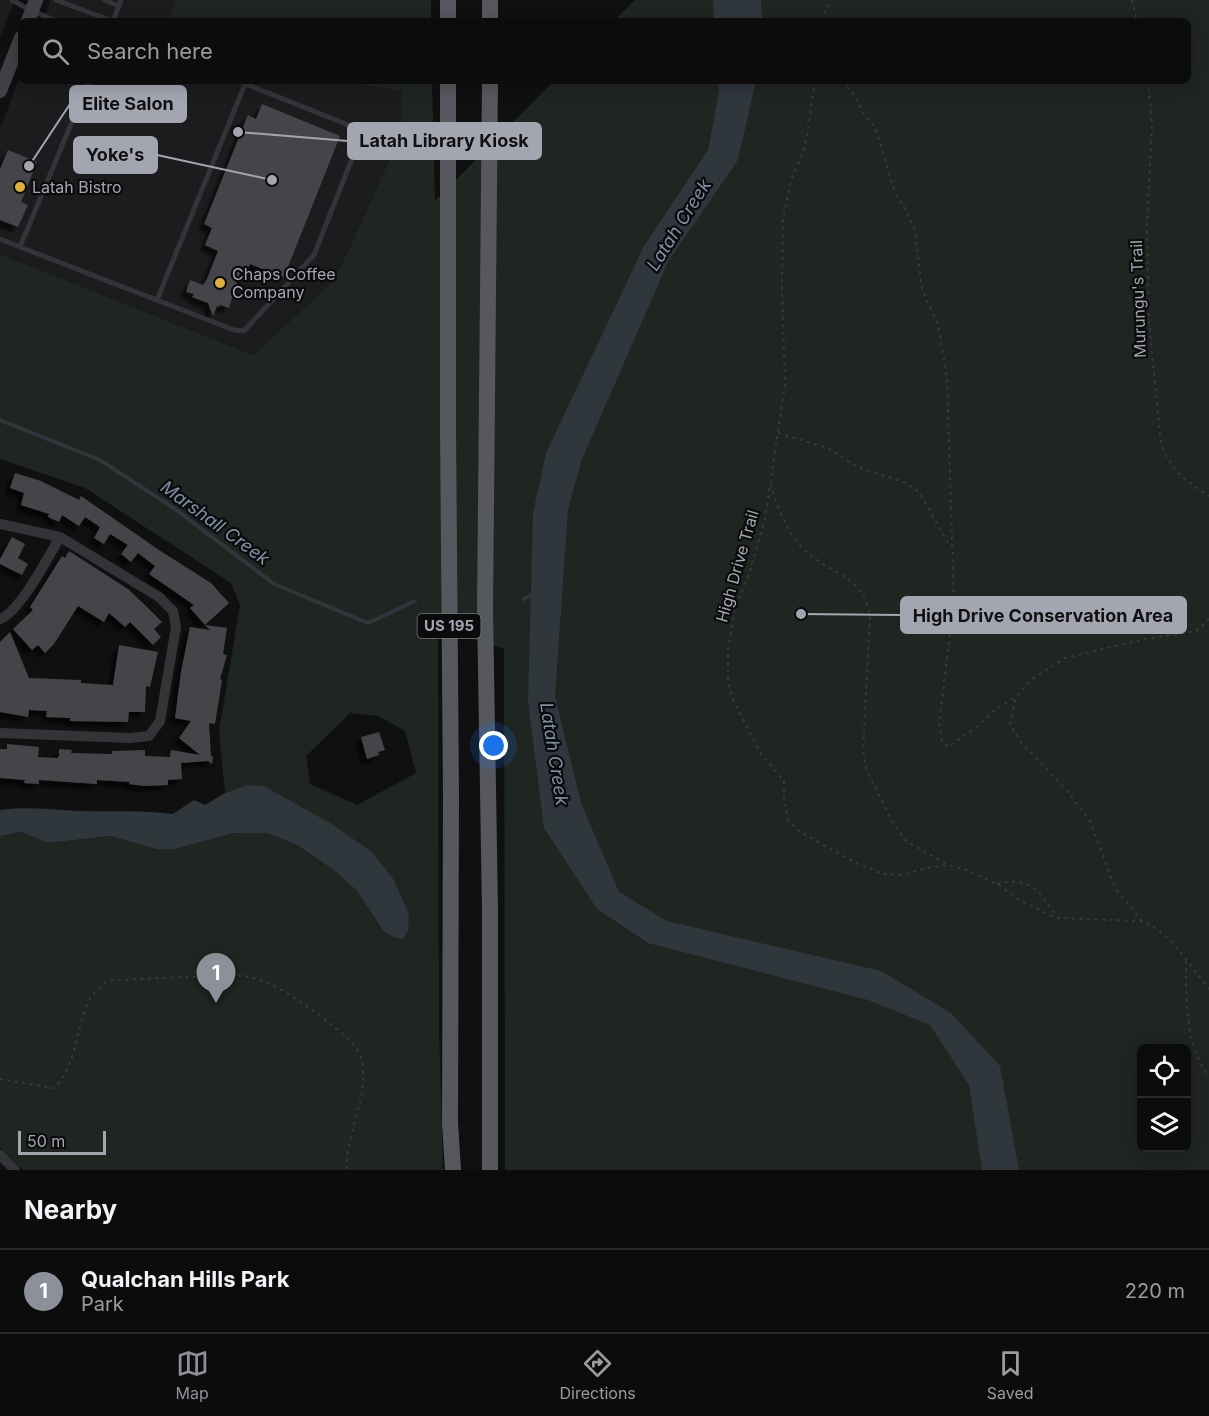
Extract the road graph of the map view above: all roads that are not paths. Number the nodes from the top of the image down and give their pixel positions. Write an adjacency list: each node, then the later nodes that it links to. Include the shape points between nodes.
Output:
1 (12, 0): 7 (lane)
2 (56, 0): 9 (lane)
3 (104, 0): 6 (lane)
4 (448, 0): 11 (highway)
5 (490, 0): 12 (highway)
6 (120, 3): 10 (lane)
7 (32, 11): 8 (lane)
8 (50, 18)
9 (104, 18)
10 (113, 18)
11 (448, 18)
12 (490, 18)
13 (18, 46): 18 (main road)
14 (88, 84): 20 (lane)
15 (245, 84): 21 (lane); 21 (lane, via 351,126 357,135 357,146 314,255 244,332)
16 (448, 84): 28 (highway, US 195)
17 (490, 84): 29 (highway, US 195, via 485,597)
18 (0, 91)
19 (0, 239): 20 (lane)
20 (20, 247): 21 (lane)
21 (157, 300)
22 (0, 524): 23 (street)
23 (60, 537): 24 (street, via 28,591); 25 (street, via 159,597 173,611 176,627 160,721 148,736 130,738)
24 (0, 620)
25 (0, 733)
26 (0, 1155): 27 (street)
27 (15, 1170)
28 (453, 1170)
29 (490, 1170)

